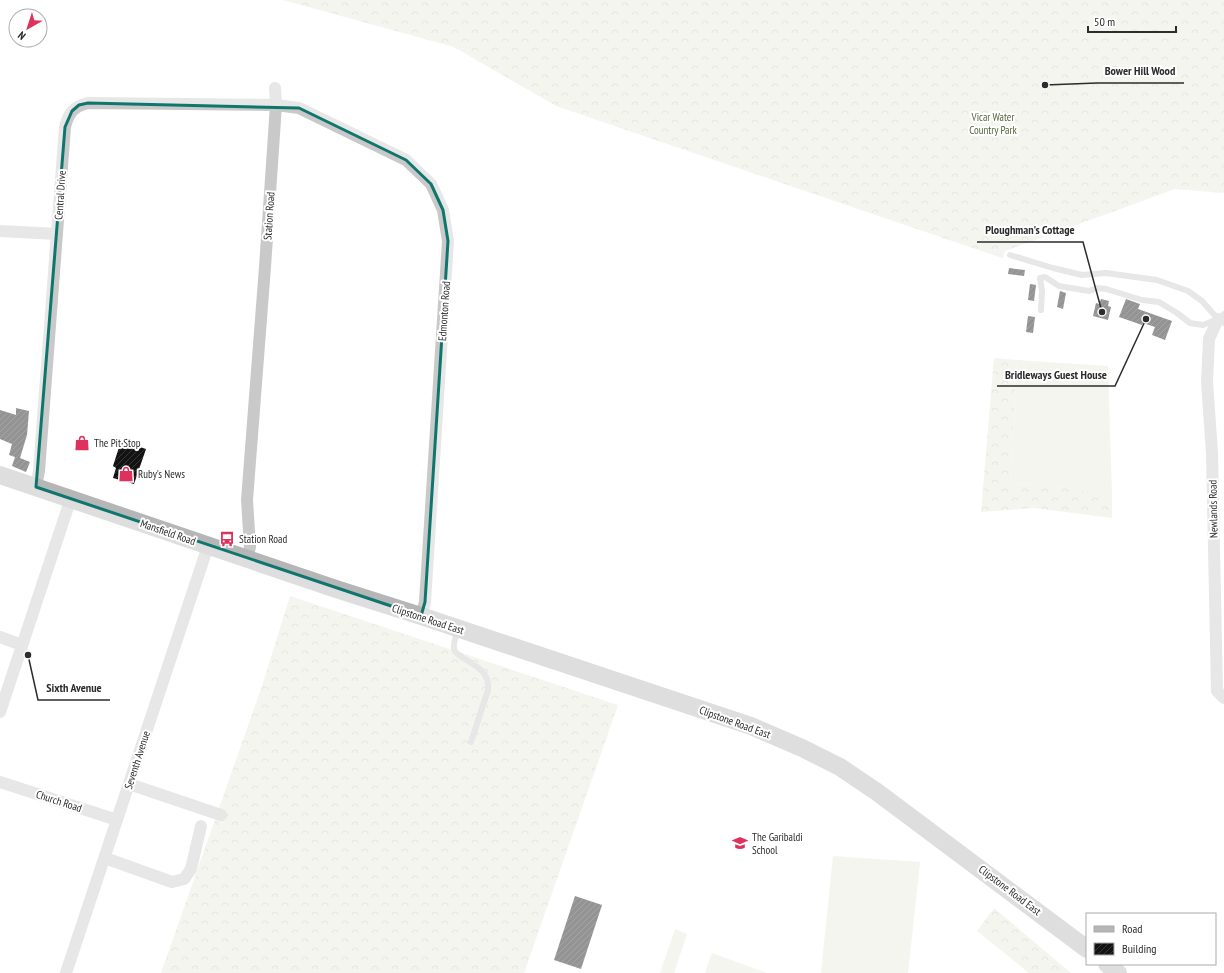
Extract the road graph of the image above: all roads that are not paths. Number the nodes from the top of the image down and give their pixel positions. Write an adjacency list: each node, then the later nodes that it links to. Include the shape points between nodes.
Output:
1 (275, 88): 2 (street, Station Road)
2 (276, 105): 4 (street, Central Drive, via 79,105 67,118 65,127); 12 (street, Station Road, via 247,500 250,547); 14 (street, Edmonton Road, via 299,108 406,160 431,184 443,210 448,240 425,602)
3 (0, 231): 4 (street)
4 (57, 234): 9 (street, Central Drive)
5 (1010, 255): 7 (lane, via 1082,275 1106,272 1157,280 1188,291)
6 (1040, 310): 7 (lane, via 1040,278 1045,277 1059,286 1089,291 1096,288 1106,289 1142,300 1159,302 1190,324 1203,325)
7 (1222, 318): 19 (street, Newlands Road, via 1209,339 1207,382 1212,453)
8 (0, 475): 9 (main road, Mansfield Road)
9 (36, 487): 10 (main road, Mansfield Road)
10 (71, 498): 11 (main road, Mansfield Road); 17 (street)
11 (208, 546): 12 (main road, Mansfield Road); 24 (street, Seventh Avenue)
12 (247, 559): 13 (main road, Mansfield Road)
13 (336, 589): 14 (main road, Clipstone Road East)
14 (421, 616): 15 (main road, Clipstone Road East)
15 (458, 629): 22 (lane, via 453,647 455,652 487,676 489,682); 29 (main road, Clipstone Road East, via 750,726 840,767 878,792)
16 (0, 637): 17 (street)
17 (22, 645): 21 (street)
18 (1224, 650): 19 (lane)
19 (1216, 660): 20 (street, Newlands Road, via 1217,691)
20 (1224, 698)
21 (0, 712)
22 (471, 742)
23 (0, 782): 26 (street, Church Road)
24 (129, 784): 25 (street); 26 (street, Seventh Avenue)
25 (221, 815)
26 (117, 820): 28 (street, Seventh Avenue)
27 (201, 826): 28 (street, via 191,869 184,879 172,882)
28 (105, 858): 31 (street, Seventh Avenue)
29 (1086, 947)
30 (1108, 965): 32 (main road)
31 (66, 973)
32 (1118, 973)

